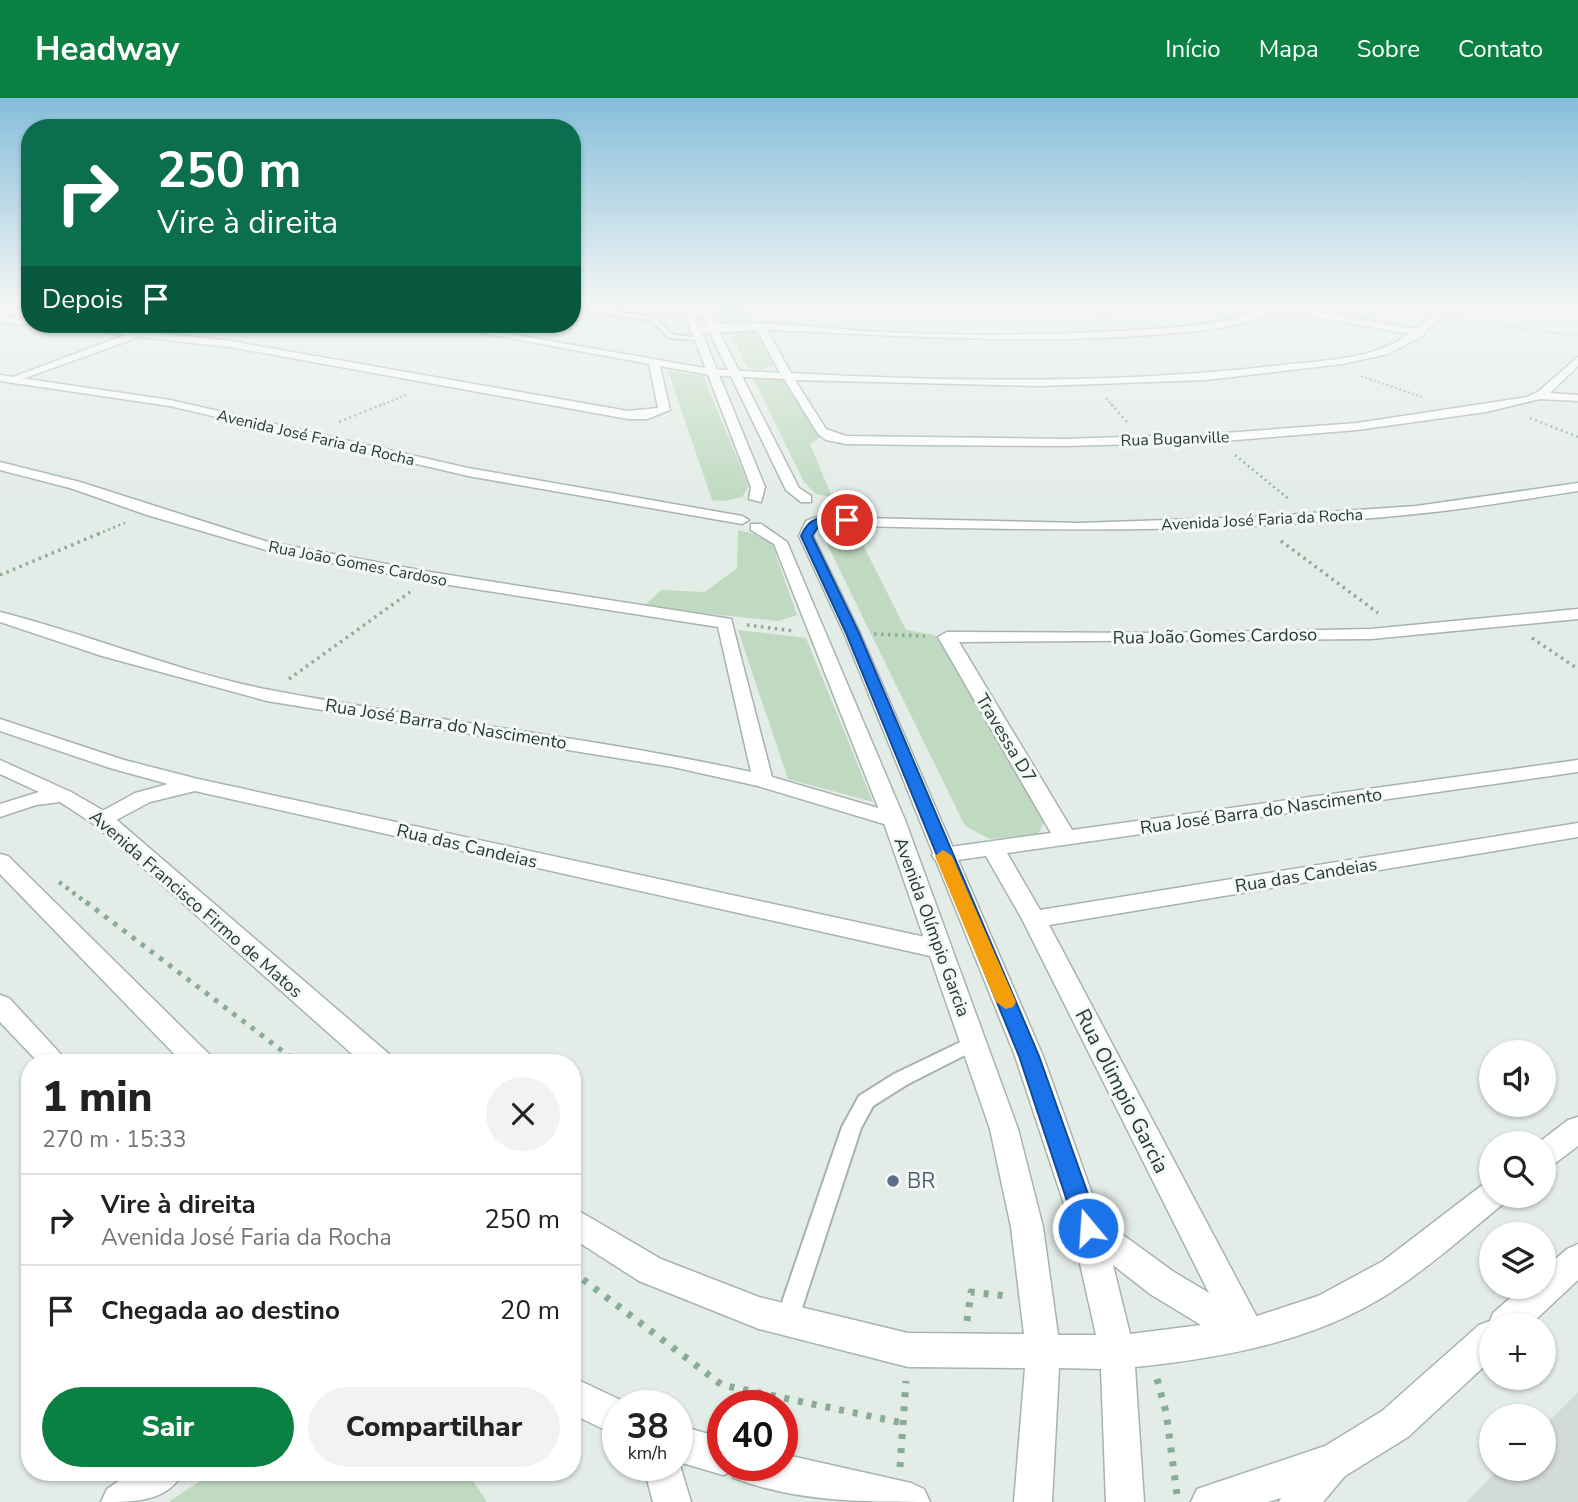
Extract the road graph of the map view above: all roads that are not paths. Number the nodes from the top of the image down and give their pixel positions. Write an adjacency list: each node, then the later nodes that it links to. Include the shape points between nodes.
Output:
1 (33, 370): 12 (street)
2 (365, 370): 3 (street, via 597,412 647,415 664,410)
3 (656, 370)
4 (696, 370): 9 (street)
5 (732, 370): 10 (street)
6 (783, 370): 11 (street, Rua Buganville)
7 (1276, 370): 11 (street, via 1091,382)
8 (1568, 370): 13 (street)
9 (710, 372): 10 (street); 18 (street)
10 (734, 374): 11 (street); 19 (street, via 793,490)
11 (787, 376): 13 (street, Rua Buganville, via 822,431 846,440 983,443 1311,432 1463,412)
12 (5, 379): 17 (street, Avenida José Faria da Rocha, via 170,403 468,472)
13 (1539, 396): 14 (street, Rua Buganville)
14 (1578, 398)
15 (0, 466): 30 (street, Rua João Gomes Cardoso, via 266,546 430,577 725,622)
16 (1578, 487): 21 (street, Avenida José Faria da Rocha, via 1416,510 1255,521 1079,527)
17 (590, 493): 20 (street, Avenida José Faria da Rocha); 22 (street, Avenida José Faria da Rocha)
18 (760, 499): 19 (street); 22 (street, via 738,510)
19 (806, 499): 21 (street, Avenida Olímpio Garcia, via 821,509 822,515)
20 (727, 502)
21 (806, 522): 22 (street, Avenida José Faria da Rocha); 40 (street, Avenida Olímpio Garcia, via 806,536 852,633)
22 (749, 523): 36 (street, Avenida Olímpio Garcia, via 780,542)
23 (1578, 614): 25 (street, Rua João Gomes Cardoso, via 1401,631 1159,638)
24 (0, 617): 30 (street, Rua José Barra do Nascimento, via 267,695 673,761)
25 (947, 637): 38 (street, Travessa D7)
26 (0, 725): 27 (street, Rua das Candeias)
27 (117, 764): 31 (street, Rua das Candeias); 33 (street)
28 (0, 766): 32 (street, Avenida Francisco Firmo de Matos)
29 (1578, 766): 38 (street, Rua José Barra do Nascimento)
30 (763, 781): 36 (street, Rua José Barra do Nascimento)
31 (195, 785): 33 (street); 43 (street, Rua das Candeias)
32 (64, 796): 34 (street, via 33,799); 35 (street, Avenida Francisco Firmo de Matos)
33 (134, 799): 35 (street)
34 (0, 811)
35 (103, 820): 48 (street, Avenida Francisco Firmo de Matos)
36 (894, 820): 43 (street, Avenida Olímpio Garcia)
37 (1578, 830): 42 (street, Rua das Candeias)
38 (1066, 839): 39 (street, Rua José Barra do Nascimento)
39 (993, 849): 40 (street, Rua José Barra do Nascimento); 42 (street, Rua Olimpio Garcia)
40 (943, 855): 53 (street, Avenida Olímpio Garcia, via 1029,1056)
41 (0, 861): 47 (street)
42 (1034, 919): 57 (street, Rua Olimpio Garcia)
43 (939, 949): 45 (street, Avenida Olímpio Garcia)
44 (0, 1006): 46 (street)
45 (973, 1043): 56 (lane, via 866,1101 852,1127); 60 (street, Avenida Olímpio Garcia, via 1004,1129 1027,1227)
46 (46, 1054)
47 (191, 1054)
48 (370, 1054)
49 (1578, 1129): 50 (street)
50 (1556, 1146)
51 (1479, 1205): 57 (street, via 1394,1272 1326,1310)
52 (581, 1227): 56 (street, via 650,1270)
53 (1088, 1228): 57 (street, via 1162,1283); 59 (street, Avenida Olímpio Garcia)
54 (1578, 1259): 55 (street)
55 (1518, 1313)
56 (787, 1320): 60 (street, via 908,1350)
57 (1248, 1335): 59 (street)
58 (1479, 1349): 63 (street, via 1395,1424)
59 (1116, 1352): 60 (street); 71 (street, Avenida Olímpio Garcia)
60 (1042, 1353): 70 (street, Avenida Olímpio Garcia)
61 (581, 1400): 62 (street)
62 (602, 1410)
63 (1334, 1462): 72 (street); 73 (street)
64 (798, 1477): 69 (street)
65 (151, 1481): 67 (street)
66 (666, 1481): 68 (street)
67 (120, 1502)
68 (672, 1502)
69 (911, 1502)
70 (1033, 1502)
71 (1125, 1502)
72 (1210, 1502)
73 (1297, 1502)

